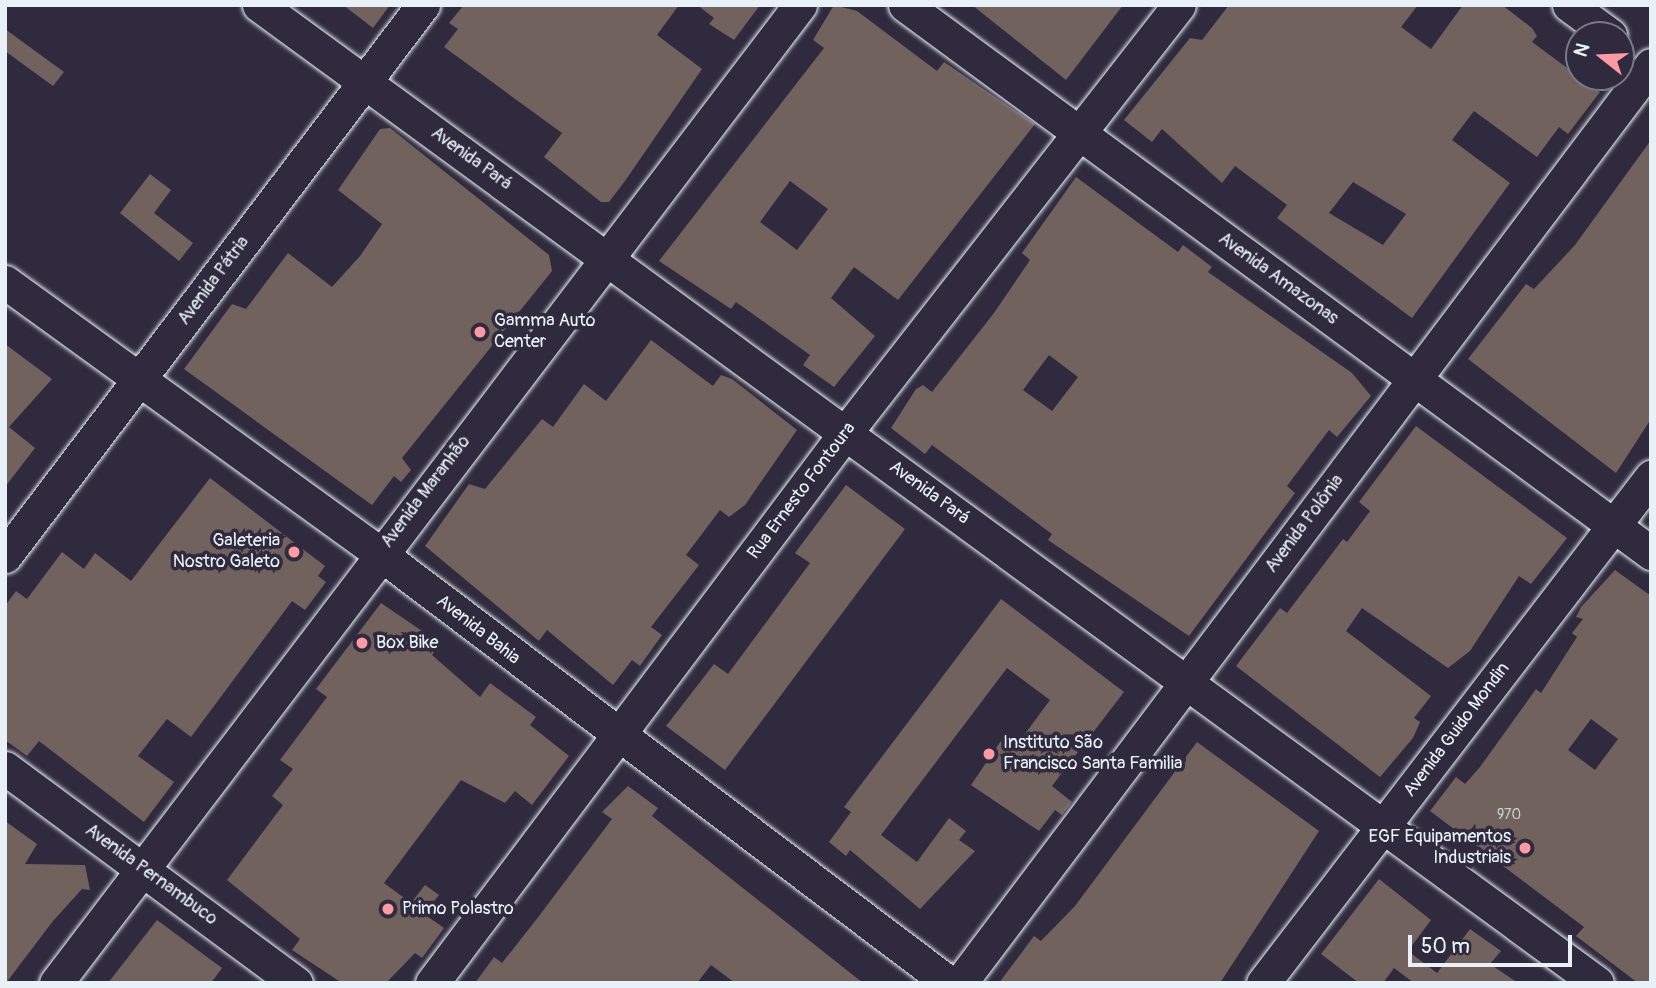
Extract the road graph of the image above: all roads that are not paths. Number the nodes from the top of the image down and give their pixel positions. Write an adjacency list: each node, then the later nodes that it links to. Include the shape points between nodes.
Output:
1 (259, 5): 10 (street, Avenida Pará)
2 (423, 5): 10 (street, Avenida Pátria)
3 (800, 5): 12 (street, Avenida Maranhão)
4 (905, 5): 11 (street, Avenida Amazonas)
5 (1179, 5): 11 (street, Rua Ernesto Fontoura)
6 (1569, 5): 7 (street)
7 (1591, 21)
8 (1635, 53): 9 (street)
9 (1651, 65): 15 (street, Avenida Polônia)
10 (365, 82): 12 (street, Avenida Pará); 14 (street, Avenida Pátria)
11 (1079, 133): 15 (street, Avenida Amazonas); 16 (street, Rua Ernesto Fontoura)
12 (606, 257): 16 (street, Avenida Pará); 19 (street, Avenida Maranhão)
13 (5, 282): 14 (street, Avenida Bahia)
14 (140, 379): 19 (street, Avenida Bahia); 21 (street, Avenida Pátria)
15 (1414, 379): 18 (street, Avenida Amazonas); 22 (street, Avenida Polônia)
16 (846, 432): 22 (street, Avenida Pará); 23 (street, Rua Ernesto Fontoura)
17 (1651, 477): 18 (street, Avenida Guido Mondin)
18 (1614, 526): 20 (street, Avenida Amazonas); 25 (street, Avenida Guido Mondin)
19 (379, 553): 23 (street, Avenida Bahia); 26 (street, Avenida Maranhão)
20 (1651, 553)
21 (5, 556)
22 (1186, 683): 25 (street, Avenida Pará); 31 (street, Avenida Polônia)
23 (617, 737): 29 (street, Rua Ernesto Fontoura); 30 (street, Avenida Bahia)
24 (5, 768): 26 (street, Avenida Pernambuco)
25 (1383, 827): 32 (street, Avenida Guido Mondin); 33 (street, Avenida Pará)
26 (144, 870): 27 (street, Avenida Maranhão); 28 (street, Avenida Pernambuco)
27 (56, 983)
28 (296, 983)
29 (432, 983)
30 (949, 983)
31 (960, 983)
32 (1263, 983)
33 (1597, 983)

